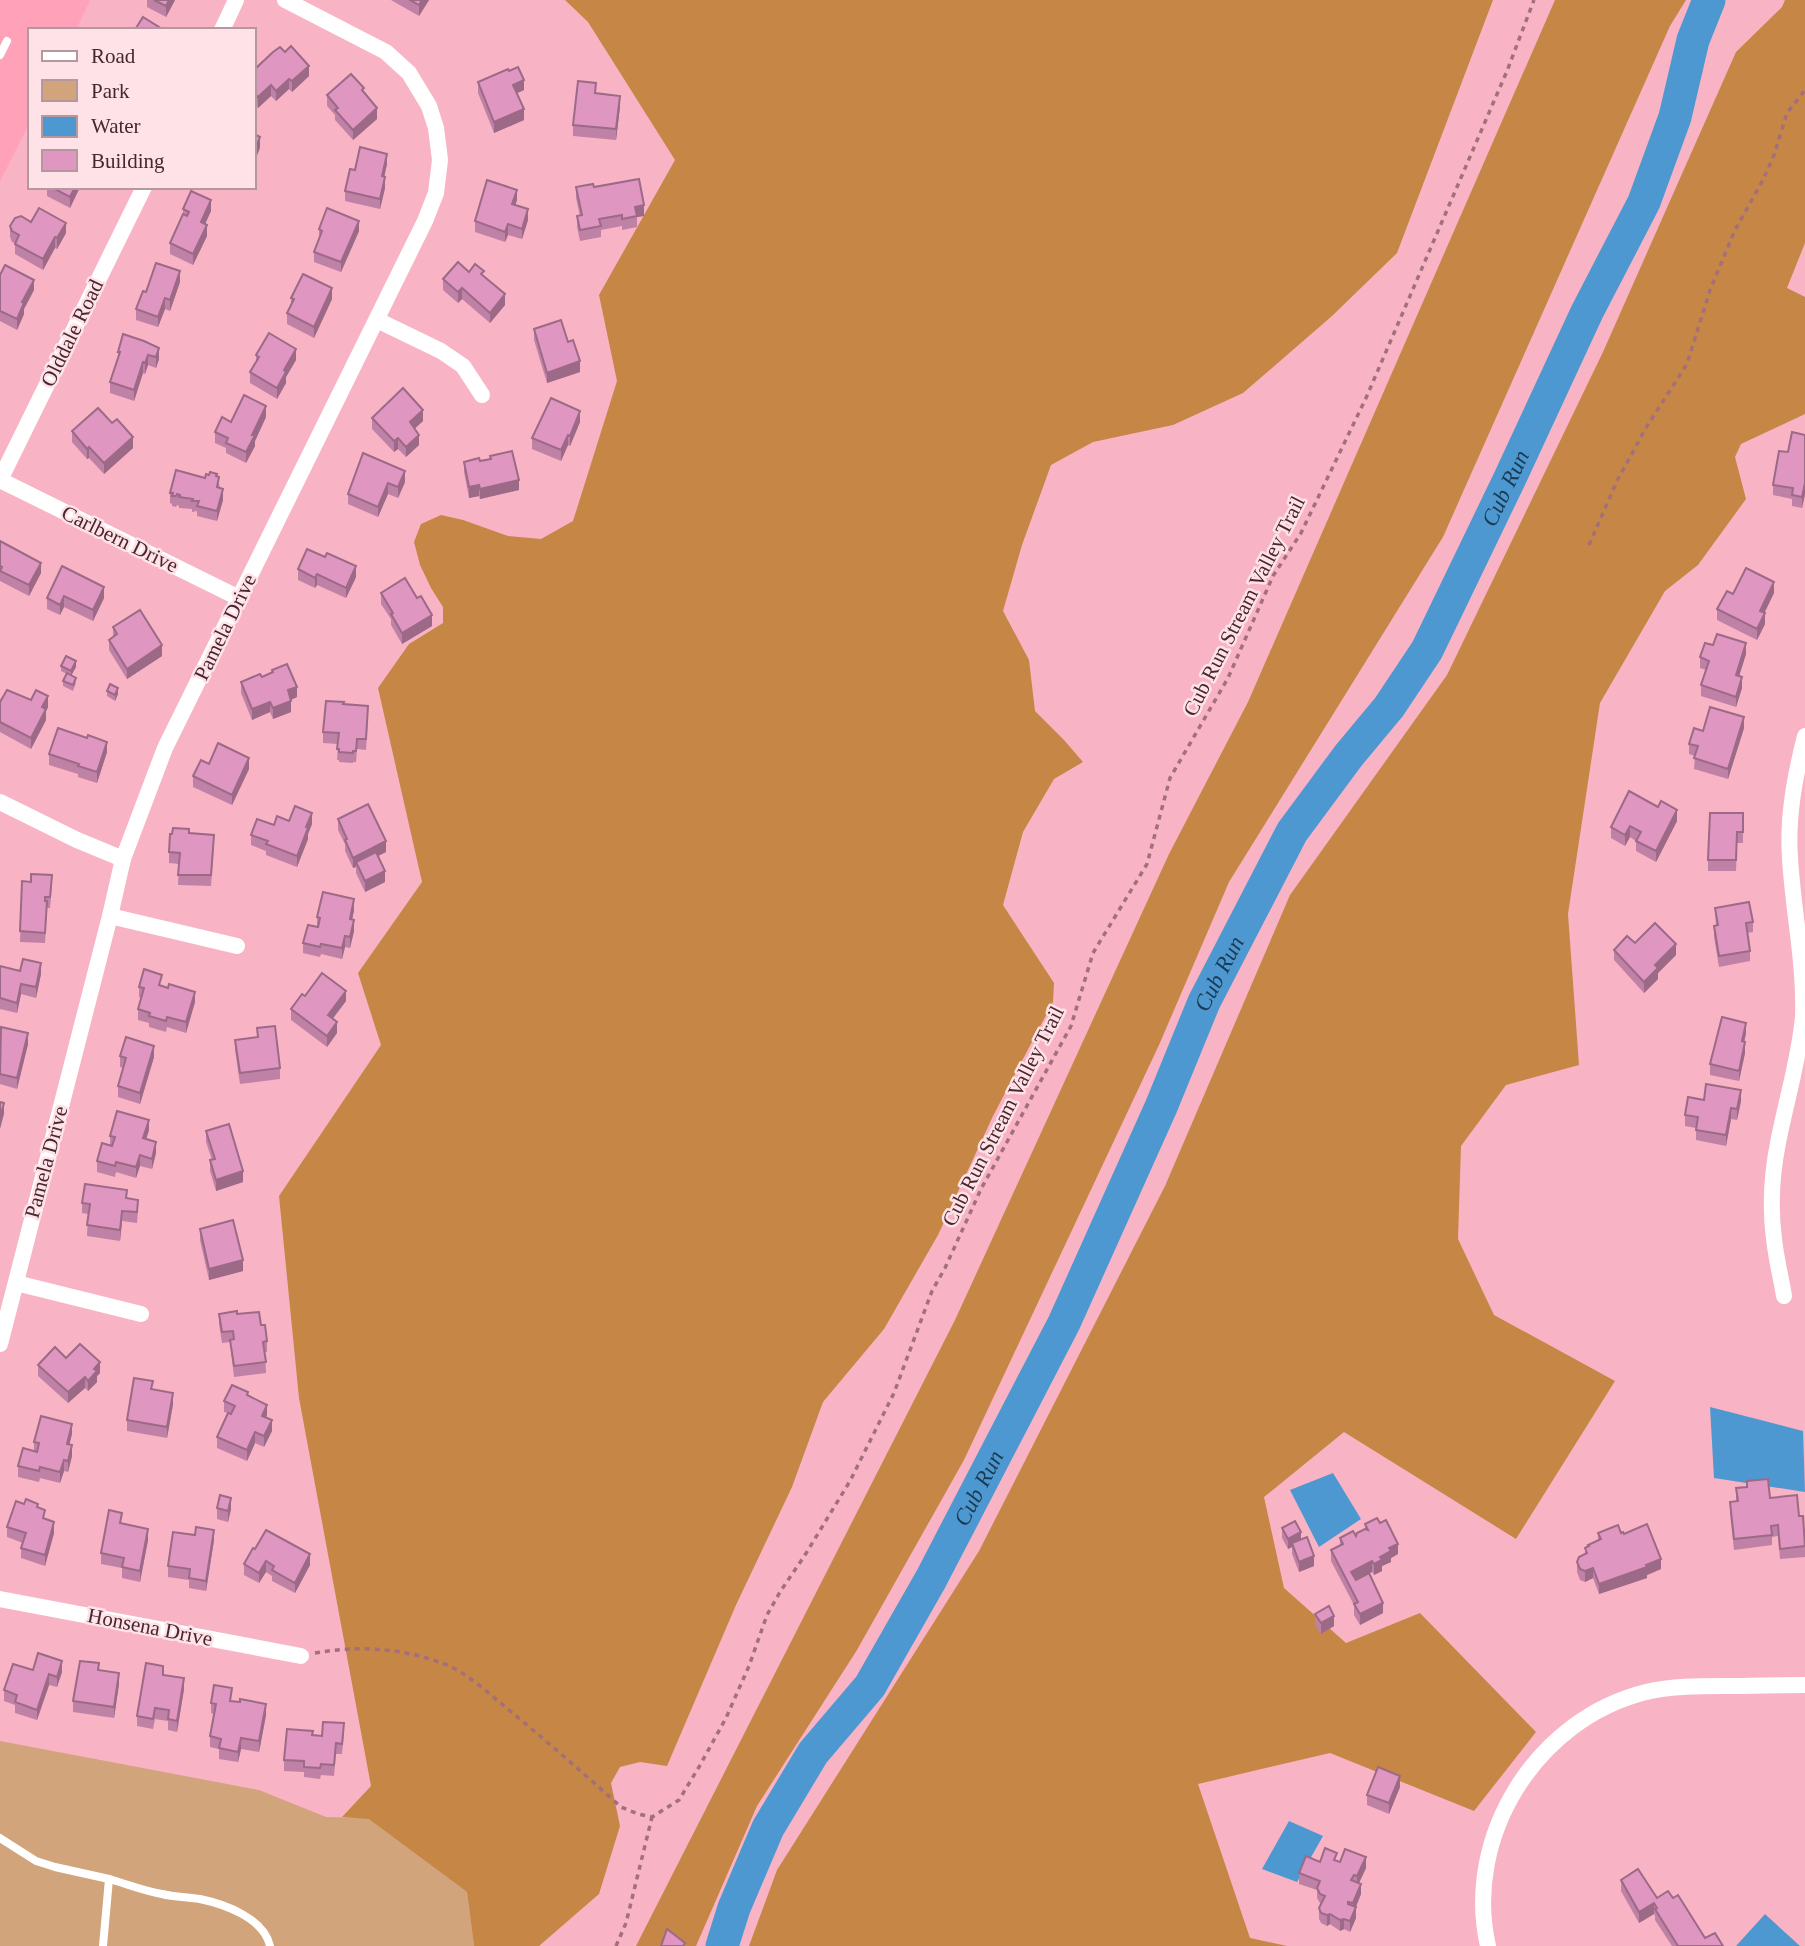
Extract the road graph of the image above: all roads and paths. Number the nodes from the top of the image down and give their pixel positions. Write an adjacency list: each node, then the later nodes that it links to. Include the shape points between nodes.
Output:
1 (236, 0): 4 (street)
2 (285, 0): 9 (street, Pamela Drive, via 386,52 409,72 436,128 440,160 436,193)
3 (1534, 0): 26 (path, Cub Run Stream Valley Trail, via 1367,398 1301,533 1273,576 1228,678 1170,778 1147,864 1093,953 1071,1026 981,1189 932,1291 894,1393 850,1481 767,1615 726,1718 699,1767 679,1800)
4 (223, 28)
5 (7, 41): 6 (lane)
6 (0, 55)
7 (1805, 90): 12 (path, via 1787,113 1763,180 1735,230 1686,364 1617,481)
8 (143, 189): 11 (street, Olddale Road)
9 (377, 320): 10 (street, via 463,366); 13 (street, Pamela Drive)
10 (482, 395)
11 (0, 480): 13 (street, Carlbern Drive)
12 (1589, 545)
13 (239, 598): 16 (street, Pamela Drive, via 165,748)
14 (1805, 736): 20 (street, via 1791,813 1789,854 1802,962 1803,1017 1772,1197 1773,1237)
15 (0, 802): 16 (street)
16 (123, 859): 17 (street, Pamela Drive)
17 (110, 916): 18 (street); 19 (street, Pamela Drive)
18 (237, 946)
19 (16, 1283): 21 (street); 22 (street, Pamela Drive)
20 (1784, 1296)
21 (141, 1314)
22 (0, 1343)
23 (0, 1599): 24 (street, Honsena Drive)
24 (301, 1656): 26 (path, via 369,1648 413,1654 449,1666 474,1681 621,1807)
25 (1805, 1685): 32 (street, via 1687,1686 1647,1692 1613,1703 1569,1729 1544,1751 1517,1786 1494,1835 1484,1885)
26 (652, 1817): 31 (path)
27 (0, 1838): 28 (lane, via 36,1861)
28 (109, 1879): 29 (lane); 30 (lane, via 163,1895 219,1904 262,1930)
29 (103, 1946)
30 (270, 1946)
31 (616, 1946)
32 (1488, 1946)

